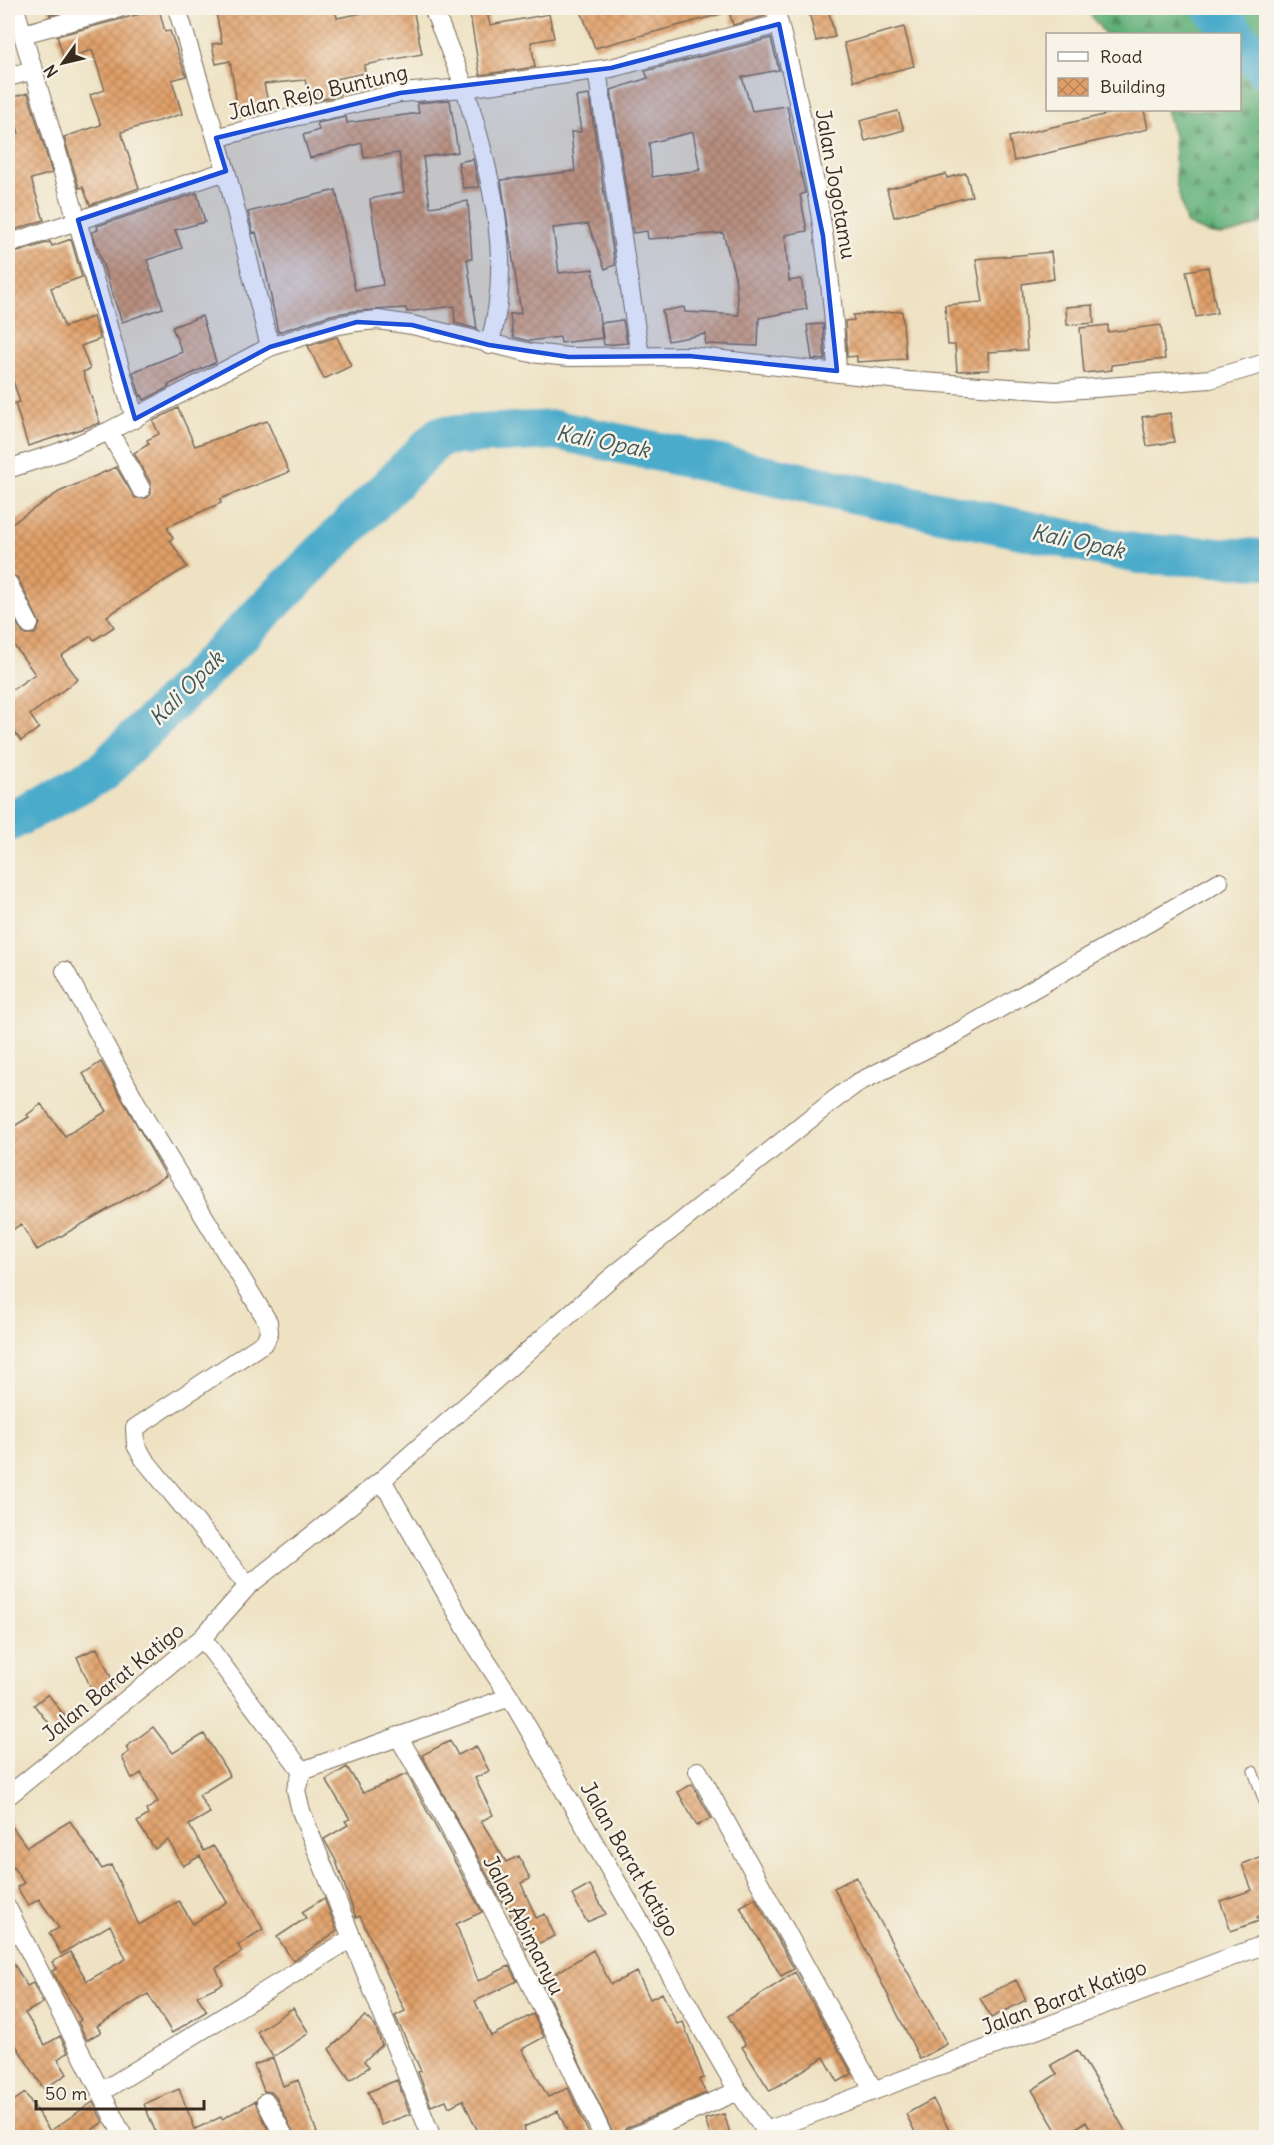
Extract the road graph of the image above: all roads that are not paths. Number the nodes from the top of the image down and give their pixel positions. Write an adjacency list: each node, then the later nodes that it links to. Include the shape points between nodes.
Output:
1 (15, 8): 6 (street)
2 (119, 8): 6 (street)
3 (177, 8): 11 (street)
4 (434, 8): 10 (street)
5 (777, 16): 8 (street, Jalan Rejo Buntung, via 662,57); 19 (street, Jalan Jogotamu, via 800,109 835,311)
6 (23, 34): 7 (street)
7 (34, 70): 9 (street); 13 (street)
8 (597, 70): 10 (street, Jalan Rejo Buntung); 17 (street)
9 (8, 77)
10 (465, 88): 11 (street, Jalan Rejo Buntung, via 400,93); 15 (street, via 499,220 499,298)
11 (216, 138): 12 (street)
12 (226, 171): 13 (street); 16 (street)
13 (78, 220): 14 (street); 20 (street)
14 (8, 244)
15 (489, 345): 16 (street, via 378,320 334,326); 17 (street, via 569,357)
16 (270, 347): 20 (street)
17 (640, 356): 19 (street, via 689,356)
18 (1266, 363): 19 (street, via 1210,380 1056,391 908,381)
19 (837, 371)
20 (135, 419): 21 (street)
21 (109, 431): 22 (street); 23 (street)
22 (8, 470)
23 (141, 489)
24 (8, 584): 25 (street)
25 (29, 624)
26 (1219, 882): 28 (street, via 948,1038 857,1083 613,1276)
27 (65, 970): 29 (street, via 145,1119 268,1322 265,1342 135,1428 136,1445 144,1459)
28 (381, 1480): 29 (street); 31 (street, Jalan Barat Katigo, via 475,1644)
29 (248, 1586): 30 (street)
30 (202, 1638): 33 (street, Jalan Barat Katigo); 36 (street, Jalan Barat Katigo)
31 (510, 1696): 32 (street); 41 (street, Jalan Barat Katigo)
32 (398, 1736): 33 (street); 49 (street, Jalan Abimanyu, via 562,2047)
33 (302, 1770): 39 (street, via 296,1790 301,1811)
34 (698, 1771): 42 (street)
35 (1254, 1771): 37 (lane)
36 (8, 1796)
37 (1266, 1808)
38 (8, 1909): 43 (street)
39 (352, 1938): 43 (street); 48 (street)
40 (1266, 1944): 42 (street, Jalan Barat Katigo)
41 (738, 2091): 45 (street, Jalan Barat Katigo); 50 (street)
42 (874, 2091): 45 (street, Jalan Barat Katigo)
43 (101, 2092): 46 (street)
44 (266, 2102): 47 (street)
45 (767, 2134)
46 (124, 2138)
47 (285, 2138)
48 (432, 2138)
49 (604, 2138)
50 (631, 2138)

